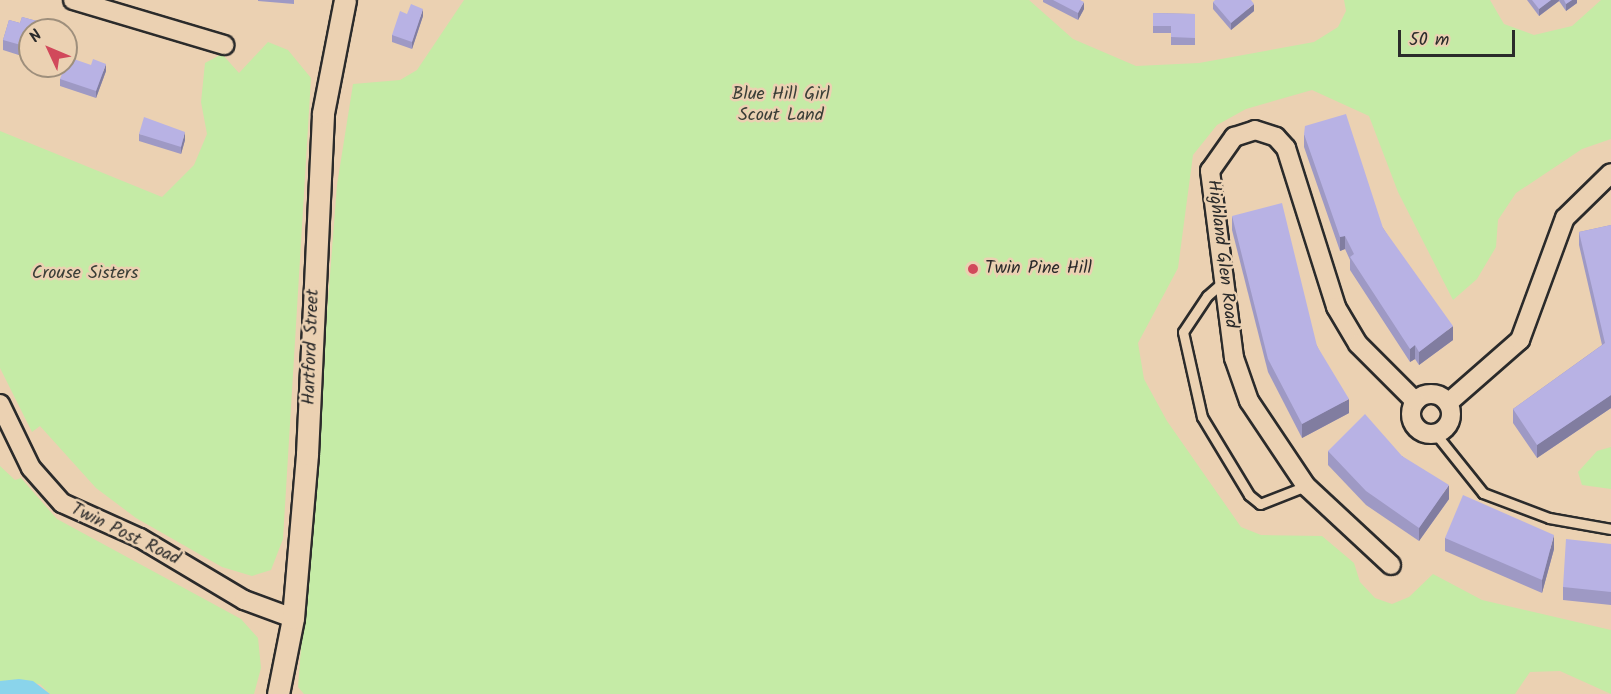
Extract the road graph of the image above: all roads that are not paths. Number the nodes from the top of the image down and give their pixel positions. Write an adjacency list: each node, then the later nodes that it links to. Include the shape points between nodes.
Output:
1 (73, 0): 3 (street)
2 (345, 0): 14 (street, Hartford Street, via 323,113 309,425)
3 (121, 6): 4 (street)
4 (224, 45)
5 (1611, 173): 8 (street, via 1565,218 1520,340)
6 (1225, 280): 7 (street, Highland Glen Road, via 1210,171 1234,137 1255,130 1276,137 1293,162 1336,307 1358,344); 11 (street, Highland Glen Road, via 1234,358 1249,401); 11 (lane, via 1207,296 1183,332 1202,417 1249,495 1260,504)
7 (1415, 401): 8 (street, via 1432,393); 10 (street, via 1411,414 1416,427)
8 (1448, 403): 10 (street, via 1448,424)
9 (0, 405): 14 (street, Twin Post Road, via 31,468 62,503 140,538 244,600)
10 (1435, 433): 12 (lane, via 1483,493 1539,515)
11 (1306, 486): 13 (street, Highland Glen Road)
12 (1611, 529)
13 (1391, 564)
14 (293, 618): 15 (street, Hartford Street)
15 (278, 694)

